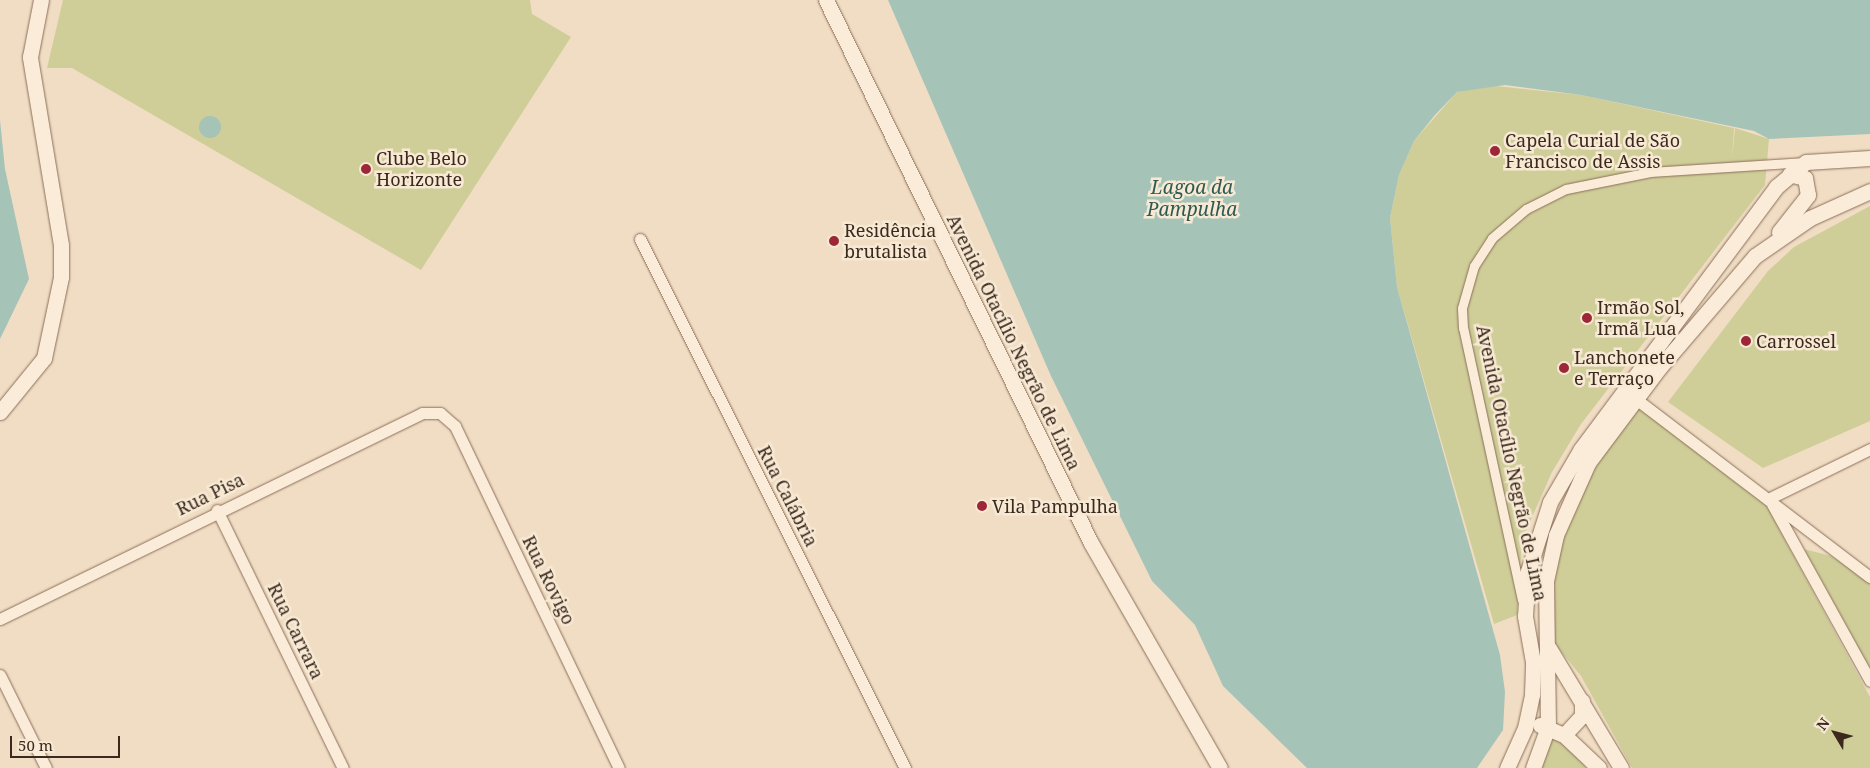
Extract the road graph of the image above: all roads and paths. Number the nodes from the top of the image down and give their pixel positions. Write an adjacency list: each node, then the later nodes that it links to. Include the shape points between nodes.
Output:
1 (40, 0): 10 (street, via 30,56 61,245 61,277 44,358)
2 (826, 0): 25 (street, Avenida Otacílio Negrão de Lima, via 1091,543 1163,674)
3 (1870, 158): 4 (street, Avenida Otacílio Negrão de Lima)
4 (1806, 162): 5 (street, Avenida Otacílio Negrão de Lima); 16 (street, Avenida Otacílio Negrão de Lima, via 1650,172 1566,189 1526,209 1492,238 1474,266 1462,308 1464,328)
5 (1789, 174): 8 (street, via 1805,178 1806,202); 16 (street, Avenida Otacílio Negrão de Lima, via 1577,457 1550,502 1528,571)
6 (1870, 191): 8 (street, Avenida Otacílio Negrão de Lima, via 1810,218)
7 (640, 239): 29 (street, Rua Calábria)
8 (1755, 256): 9 (street, Avenida Otacílio Negrão de Lima)
9 (1636, 399): 13 (street); 18 (street, Avenida Otacílio Negrão de Lima, via 1588,463 1556,535 1546,581)
10 (0, 412)
11 (440, 413): 14 (street, Rua Pisa, via 422,413); 28 (street, Rua Rovigo, via 455,426)
12 (1870, 449): 13 (street)
13 (1768, 499): 15 (street); 20 (street)
14 (217, 510): 17 (street, Rua Pisa); 27 (street, Rua Carrara)
15 (1870, 577)
16 (1526, 616): 22 (street, Avenida Otacílio Negrão de Lima, via 1533,662)
17 (0, 619)
18 (1549, 648): 21 (street); 23 (street, Avenida Otacílio Negrão de Lima)
19 (0, 675): 26 (street)
20 (1870, 681)
21 (1582, 701): 24 (street, via 1582,716); 35 (street)
22 (1530, 708): 23 (street, via 1536,724); 32 (street, Avenida Otacílio Negrão de Lima)
23 (1548, 727): 24 (street); 33 (street, Avenida Otacílio Negrão de Lima)
24 (1564, 735): 34 (street)
25 (1210, 746): 30 (street, Avenida Otacílio Negrão de Lima); 31 (street, Avenida Otacílio Negrão de Lima)
26 (46, 768)
27 (343, 768)
28 (619, 768)
29 (905, 768)
30 (1220, 768)
31 (1233, 768)
32 (1507, 768)
33 (1533, 768)
34 (1598, 768)
35 (1621, 768)

